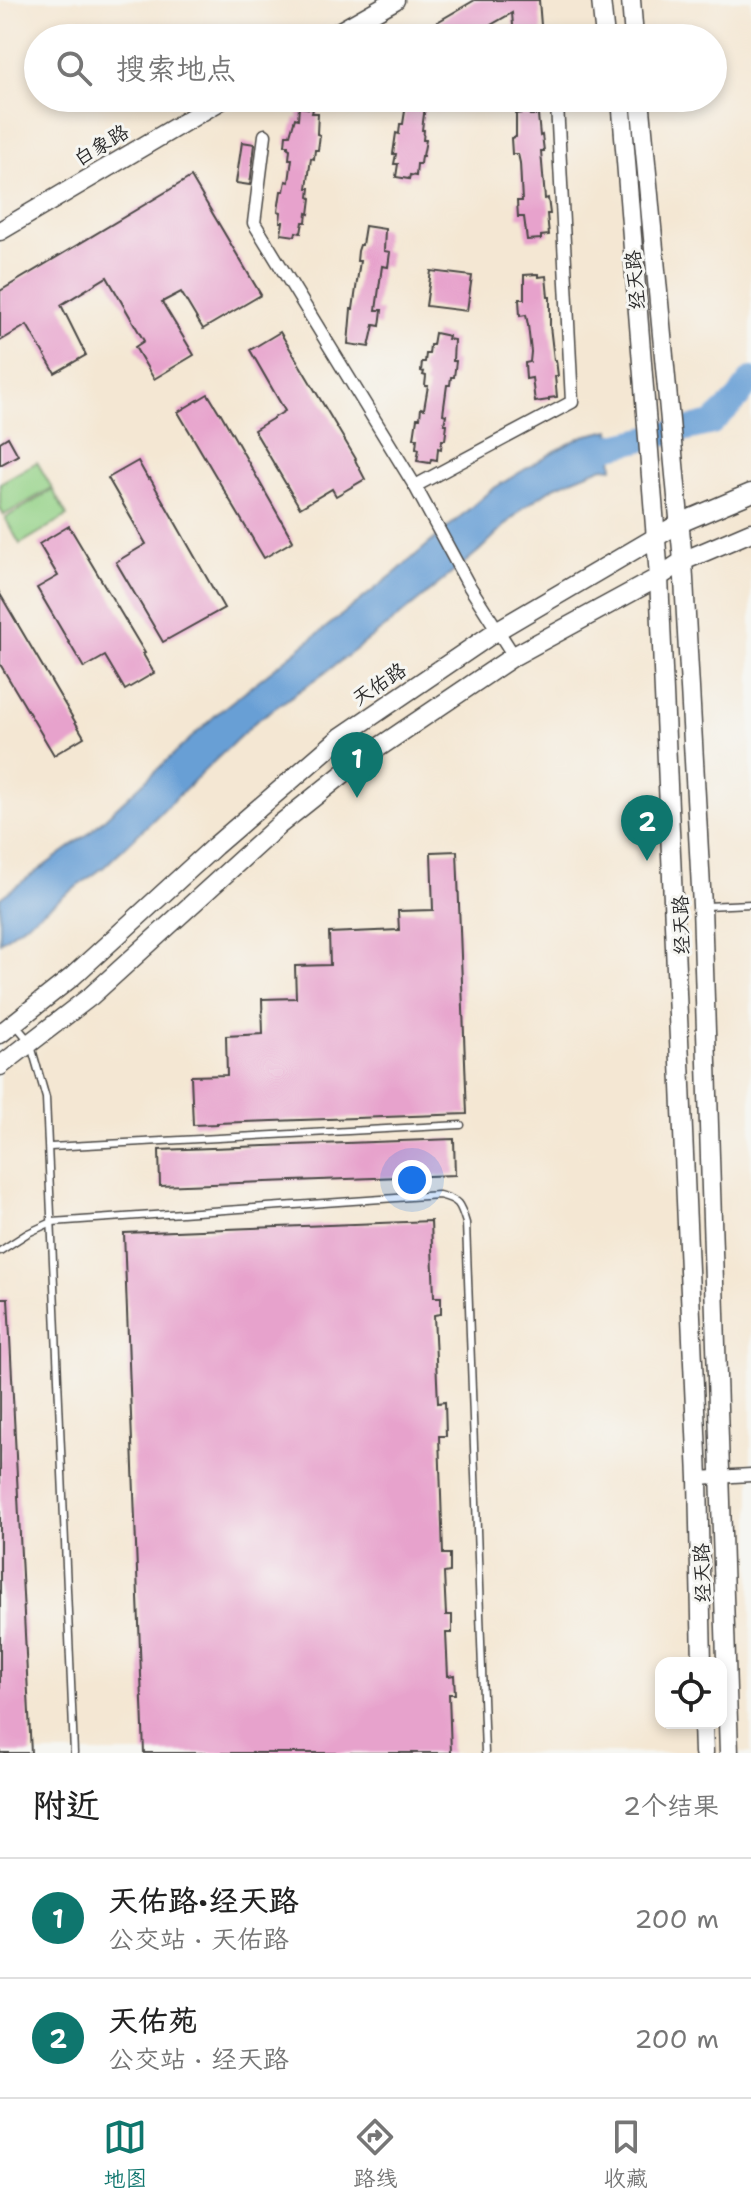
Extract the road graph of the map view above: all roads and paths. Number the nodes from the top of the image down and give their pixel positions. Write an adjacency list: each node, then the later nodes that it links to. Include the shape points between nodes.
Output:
1 (395, 0): 6 (main road)
2 (601, 0): 7 (main road)
3 (613, 0): 8 (main road)
4 (631, 0): 9 (main road)
5 (641, 0): 10 (main road)
6 (353, 24)
7 (604, 24)
8 (615, 24)
9 (633, 24)
10 (642, 24)
11 (201, 112): 18 (main road, 白象路)
12 (557, 112): 19 (street, via 572,402)
13 (615, 112): 17 (main road)
14 (622, 112): 17 (main road, 经天路)
15 (643, 112): 21 (main road, 经天路)
16 (265, 135): 19 (street, via 254,223)
17 (628, 187): 23 (main road, 经天路)
18 (0, 231)
19 (415, 486): 26 (street)
20 (751, 493): 21 (main road, 天佑路)
21 (680, 523): 23 (main road, 天佑路); 24 (main road, 经天路)
22 (751, 532): 24 (main road)
23 (657, 537): 25 (main road, 经天路); 26 (main road, 天佑路)
24 (683, 561): 25 (main road); 29 (main road, 经天路)
25 (659, 577): 27 (main road); 39 (main road, 经天路)
26 (498, 630): 27 (street); 30 (main road, 天佑路, via 341,737)
27 (514, 656): 31 (main road, via 363,758 279,825 91,996)
28 (751, 904): 29 (lane)
29 (702, 906): 38 (main road, 经天路)
30 (7, 1029): 31 (lane)
31 (30, 1042): 32 (main road); 34 (lane, via 46,1098)
32 (0, 1066)
33 (461, 1125): 34 (lane)
34 (50, 1147): 35 (lane)
35 (52, 1222): 36 (lane); 42 (lane); 43 (lane, via 439,1195 461,1206 466,1223)
36 (0, 1251)
37 (751, 1475): 38 (street)
38 (722, 1477): 39 (street); 45 (main road, 经天路)
39 (698, 1478): 40 (main road, 经天路)
40 (702, 1657)
41 (703, 1729): 44 (main road)
42 (74, 1753)
43 (485, 1753)
44 (704, 1753)
45 (729, 1753)

